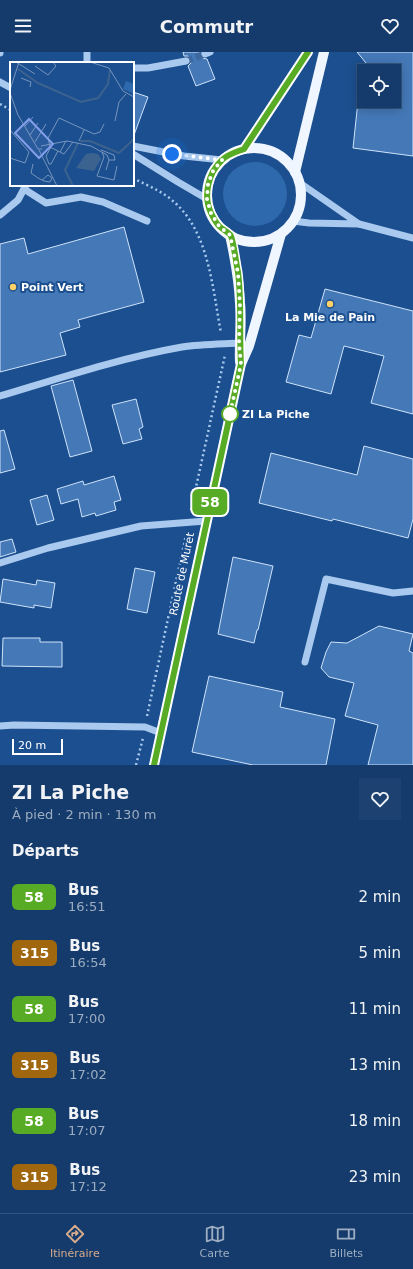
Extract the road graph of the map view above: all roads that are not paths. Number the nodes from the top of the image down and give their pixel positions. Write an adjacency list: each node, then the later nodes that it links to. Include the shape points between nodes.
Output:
1 (308, 52): 8 (main road)
2 (324, 52): 11 (main road)
3 (186, 61): 4 (street)
4 (134, 68)
5 (0, 82): 6 (street)
6 (10, 87)
7 (134, 146): 10 (street)
8 (244, 149): 10 (main road, Route de Muret); 11 (main road, Route de Muret, via 259,148 273,152 286,160)
9 (134, 155): 14 (street)
10 (222, 160): 14 (main road, Route de Muret, via 213,171 208,184)
11 (295, 172): 12 (main road, Route de Muret)
12 (300, 183): 17 (main road, Route de Muret, via 299,209); 18 (street)
13 (25, 187): 15 (street, via 18,200); 16 (street, via 46,204 81,197 103,202)
14 (207, 199): 20 (main road, Route de Muret, via 211,213 219,226)
15 (0, 215)
16 (147, 221)
17 (293, 221): 18 (street); 19 (main road, Route de Muret)
18 (359, 224): 21 (street)
19 (281, 234): 20 (main road, Route de Muret, via 271,239 250,242); 23 (main road, Route de Muret, via 249,346)
20 (230, 235): 22 (main road, Route de Muret, via 238,273)
21 (413, 238)
22 (239, 343): 23 (main road, Route de Muret); 24 (street, via 183,347 154,353 95,367)
23 (241, 364): 25 (main road, Route de Muret)
24 (0, 396)
25 (206, 521): 26 (street, via 141,526 48,548); 30 (main road, Route de Muret)
26 (0, 563)
27 (413, 591): 28 (street, via 393,593 326,579)
28 (305, 662)
29 (0, 726): 30 (street, via 145,727)
30 (161, 733): 31 (main road, Route de Muret)
31 (154, 765)

